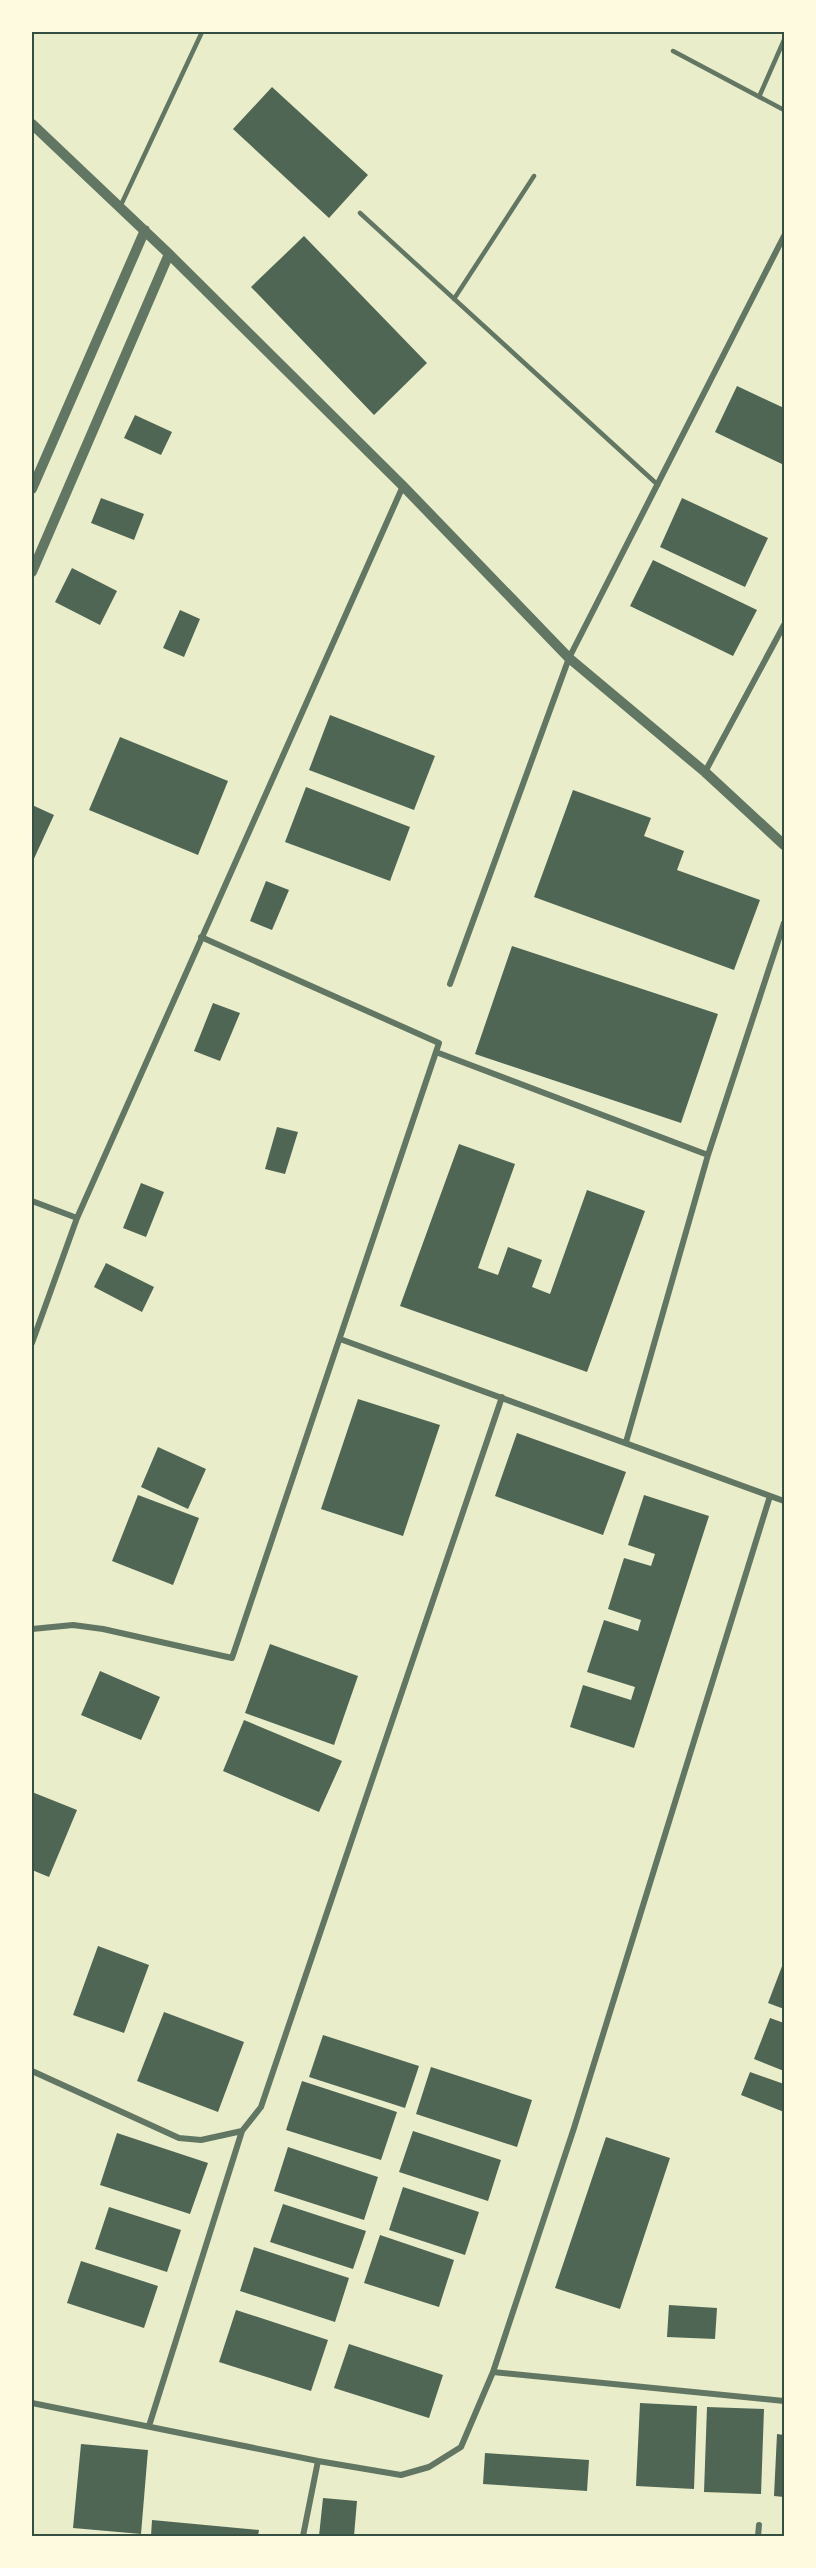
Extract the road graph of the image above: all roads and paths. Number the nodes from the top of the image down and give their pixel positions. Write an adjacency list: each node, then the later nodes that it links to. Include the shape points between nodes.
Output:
1 (202, 32): 8 (lane)
2 (784, 40): 4 (lane)
3 (673, 51): 4 (lane)
4 (759, 97): 5 (lane)
5 (784, 111)
6 (32, 124): 8 (street)
7 (534, 176): 13 (lane)
8 (120, 207): 10 (street)
9 (360, 213): 13 (lane)
10 (146, 230): 12 (street); 16 (street)
11 (784, 236): 14 (street)
12 (169, 254): 15 (street); 17 (street)
13 (454, 299): 14 (lane)
14 (658, 485): 19 (street)
15 (403, 486): 19 (street); 23 (street)
16 (32, 489)
17 (32, 572)
18 (784, 625): 20 (street)
19 (569, 658): 20 (street); 24 (street)
20 (705, 772): 21 (street)
21 (784, 845)
22 (784, 923): 26 (street)
23 (201, 937): 25 (street, via 440,1043); 28 (street)
24 (450, 984)
25 (436, 1052): 26 (street); 29 (street)
26 (708, 1155): 32 (street)
27 (32, 1201): 28 (street)
28 (76, 1218): 30 (street)
29 (340, 1339): 31 (street); 35 (street, via 232,1658 103,1629 73,1625)
30 (32, 1344)
31 (502, 1397): 32 (street); 37 (street, via 261,2107)
32 (626, 1442): 33 (street)
33 (770, 1496): 34 (street); 38 (street, via 574,2128)
34 (784, 1501)
35 (32, 1629)
36 (32, 2071): 37 (street, via 179,2138 201,2140)
37 (242, 2131): 41 (street)
38 (493, 2372): 39 (street); 42 (street, via 461,2447 429,2468 400,2475)
39 (784, 2401)
40 (32, 2403): 41 (street)
41 (149, 2426): 42 (street)
42 (318, 2461): 44 (street)
43 (759, 2525): 45 (street)
44 (303, 2536)
45 (758, 2536)

